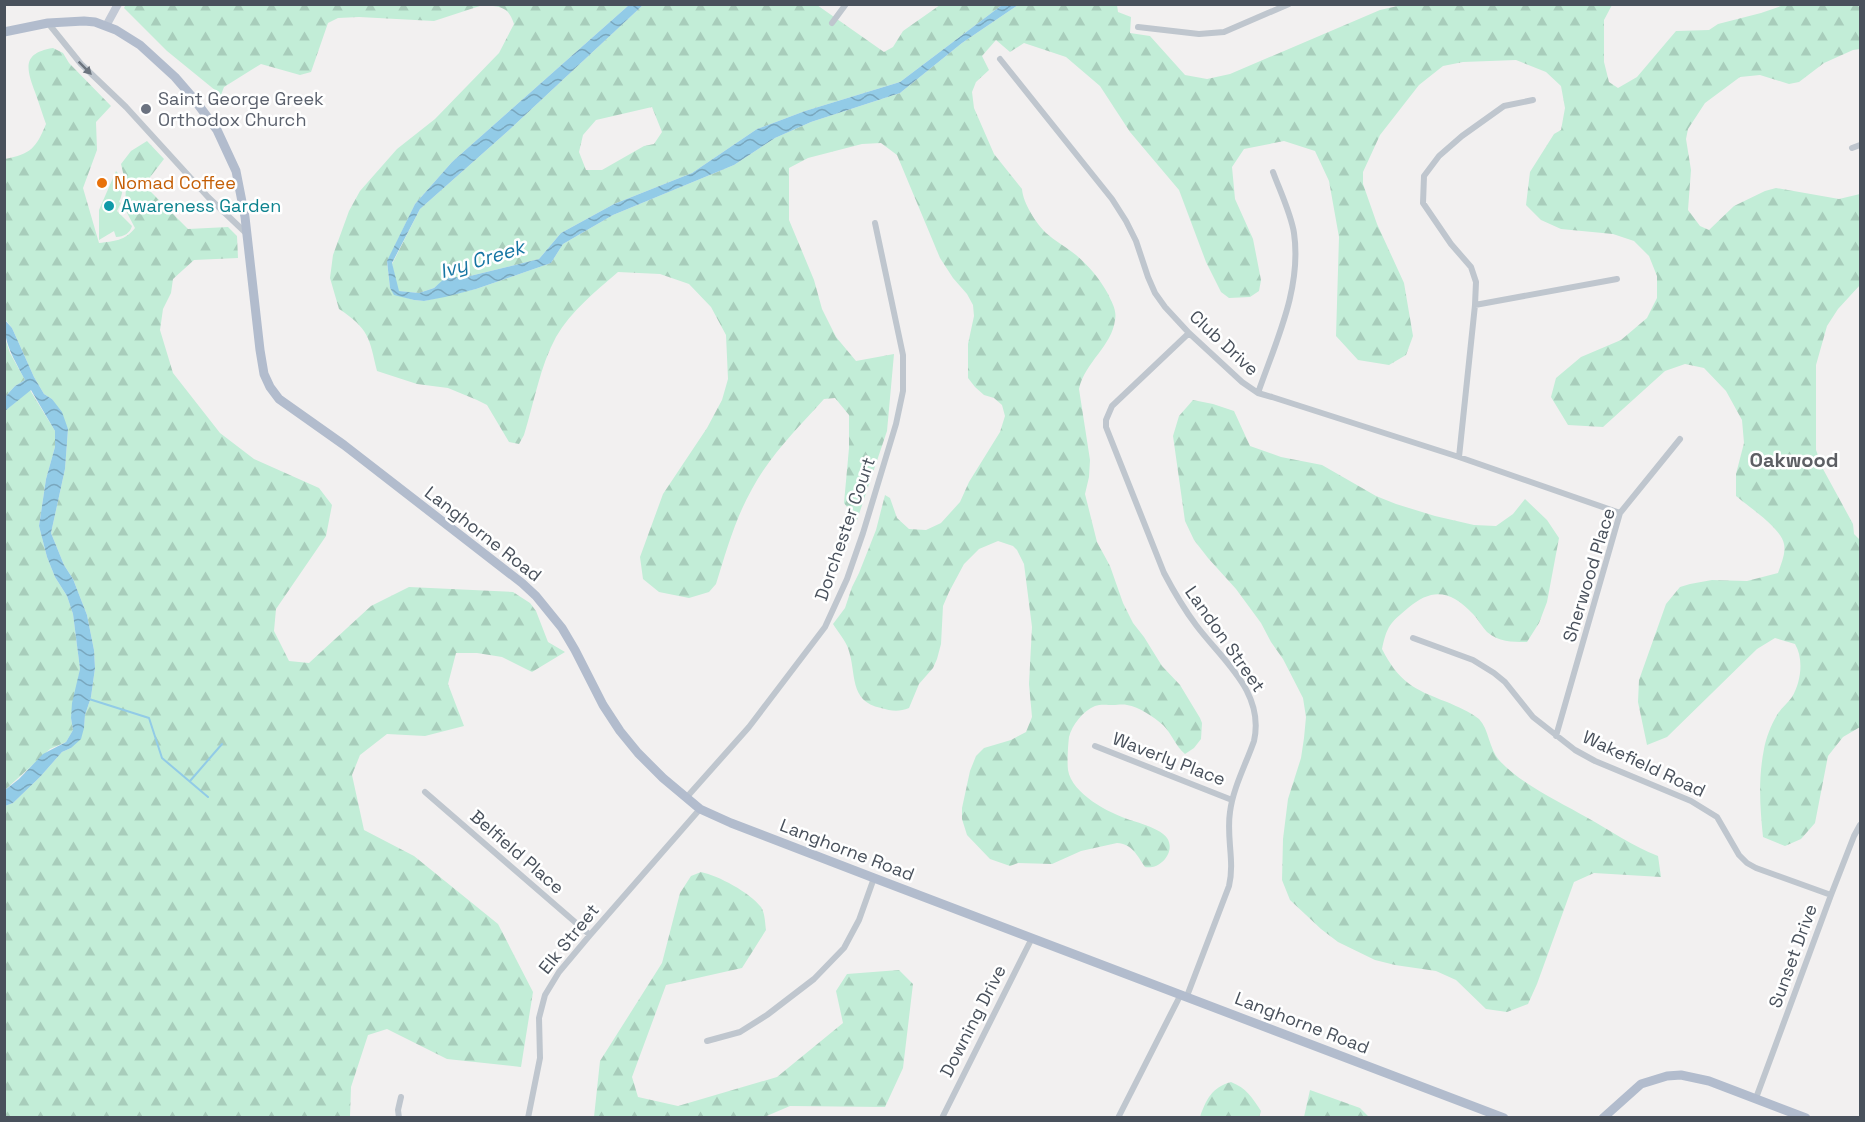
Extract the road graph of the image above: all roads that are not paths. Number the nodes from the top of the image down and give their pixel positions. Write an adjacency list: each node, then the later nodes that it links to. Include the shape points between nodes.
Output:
1 (118, 4): 6 (main road)
2 (846, 4): 5 (street)
3 (1290, 4): 7 (street, via 1224,32 1199,34)
4 (48, 23): 6 (main road, Langhorne Road, via 84,21); 8 (main road, Langhorne Road); 15 (street, one-way to 15, via 81,64)
5 (832, 23)
6 (106, 26): 15 (main road, Langhorne Road, via 140,45 160,63 217,130 236,171)
7 (1138, 27)
8 (4, 32)
9 (1000, 59): 18 (street, Club Drive, via 1112,199 1136,241 1155,293)
10 (1533, 100): 17 (street, via 1504,106 1439,156 1424,176 1423,203 1471,267 1476,282)
11 (1860, 145): 12 (street)
12 (1852, 148)
13 (1273, 172): 19 (street, via 1294,230 1297,262 1295,281)
14 (875, 224): 27 (street, Dorchester Court, via 903,355 903,391 863,533 825,627 749,727)
15 (247, 235): 27 (main road, Langhorne Road, via 264,374 279,399 344,445 536,596 562,628 620,731)
16 (1617, 279): 17 (street)
17 (1475, 305): 21 (street)
18 (1189, 333): 19 (street, Club Drive); 28 (street, Landon Street, via 1112,406 1106,428 1174,592 1252,701 1256,732)
19 (1258, 393): 21 (street, Club Drive)
20 (1680, 439): 22 (street, Sherwood Place)
21 (1459, 457): 22 (street, Club Drive)
22 (1620, 513): 24 (street, Sherwood Place)
23 (1413, 638): 24 (street, Wakefield Road, via 1473,660 1494,673 1533,717)
24 (1556, 736): 32 (street, Wakefield Road, via 1595,761 1691,801 1717,817 1747,863)
25 (1095, 746): 28 (street, Waverly Place)
26 (425, 792): 33 (street, Belfield Place)
27 (686, 798): 29 (main road, Langhorne Road)
28 (1232, 800): 35 (street, Landon Street, via 1229,886)
29 (700, 809): 31 (main road, Langhorne Road); 33 (street, Elk Street)
30 (1860, 825): 32 (street, Sunset Drive)
31 (874, 879): 34 (main road, Langhorne Road); 36 (street, via 860,920 844,948 814,979 740,1032)
32 (1832, 895): 38 (street, Sunset Drive)
33 (590, 935): 40 (street, Elk Street, via 544,995 539,1018 540,1058)
34 (1032, 938): 35 (main road, Langhorne Road); 41 (street, Downing Drive)
35 (1184, 995): 42 (street, Landon Street); 43 (main road, Langhorne Road)
36 (707, 1041)
37 (401, 1097): 39 (street)
38 (1756, 1098): 44 (main road, via 1696,1077 1667,1076 1641,1084); 45 (main road)
39 (399, 1118)
40 (528, 1118)
41 (942, 1118)
42 (1118, 1118)
43 (1504, 1118)
44 (1603, 1118)
45 (1806, 1118)

